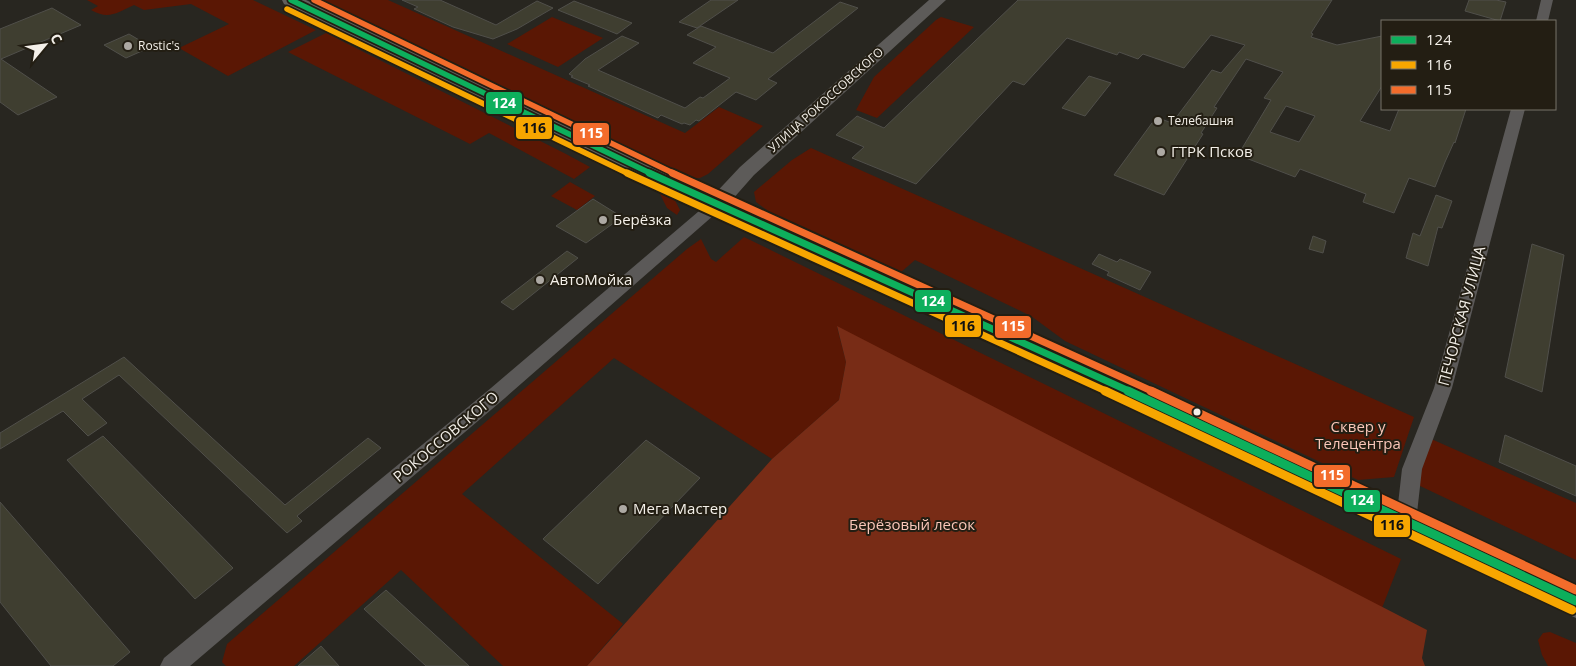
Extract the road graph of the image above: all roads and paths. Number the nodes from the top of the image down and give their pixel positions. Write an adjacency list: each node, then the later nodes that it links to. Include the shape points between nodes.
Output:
1 (291, 0): 6 (highway)
2 (938, 0): 6 (main road, УЛИЦА РОКОССОВСКОГО, via 747,171)
3 (1547, 0): 4 (street)
4 (1542, 20)
5 (1518, 110): 7 (street, ПЕЧОРСКАЯ УЛИЦА, via 1443,388 1412,469)
6 (717, 204): 7 (highway); 9 (street, РОКОССОВСКОГО, via 498,394)
7 (1406, 522): 8 (highway)
8 (1576, 601)
9 (172, 666)

